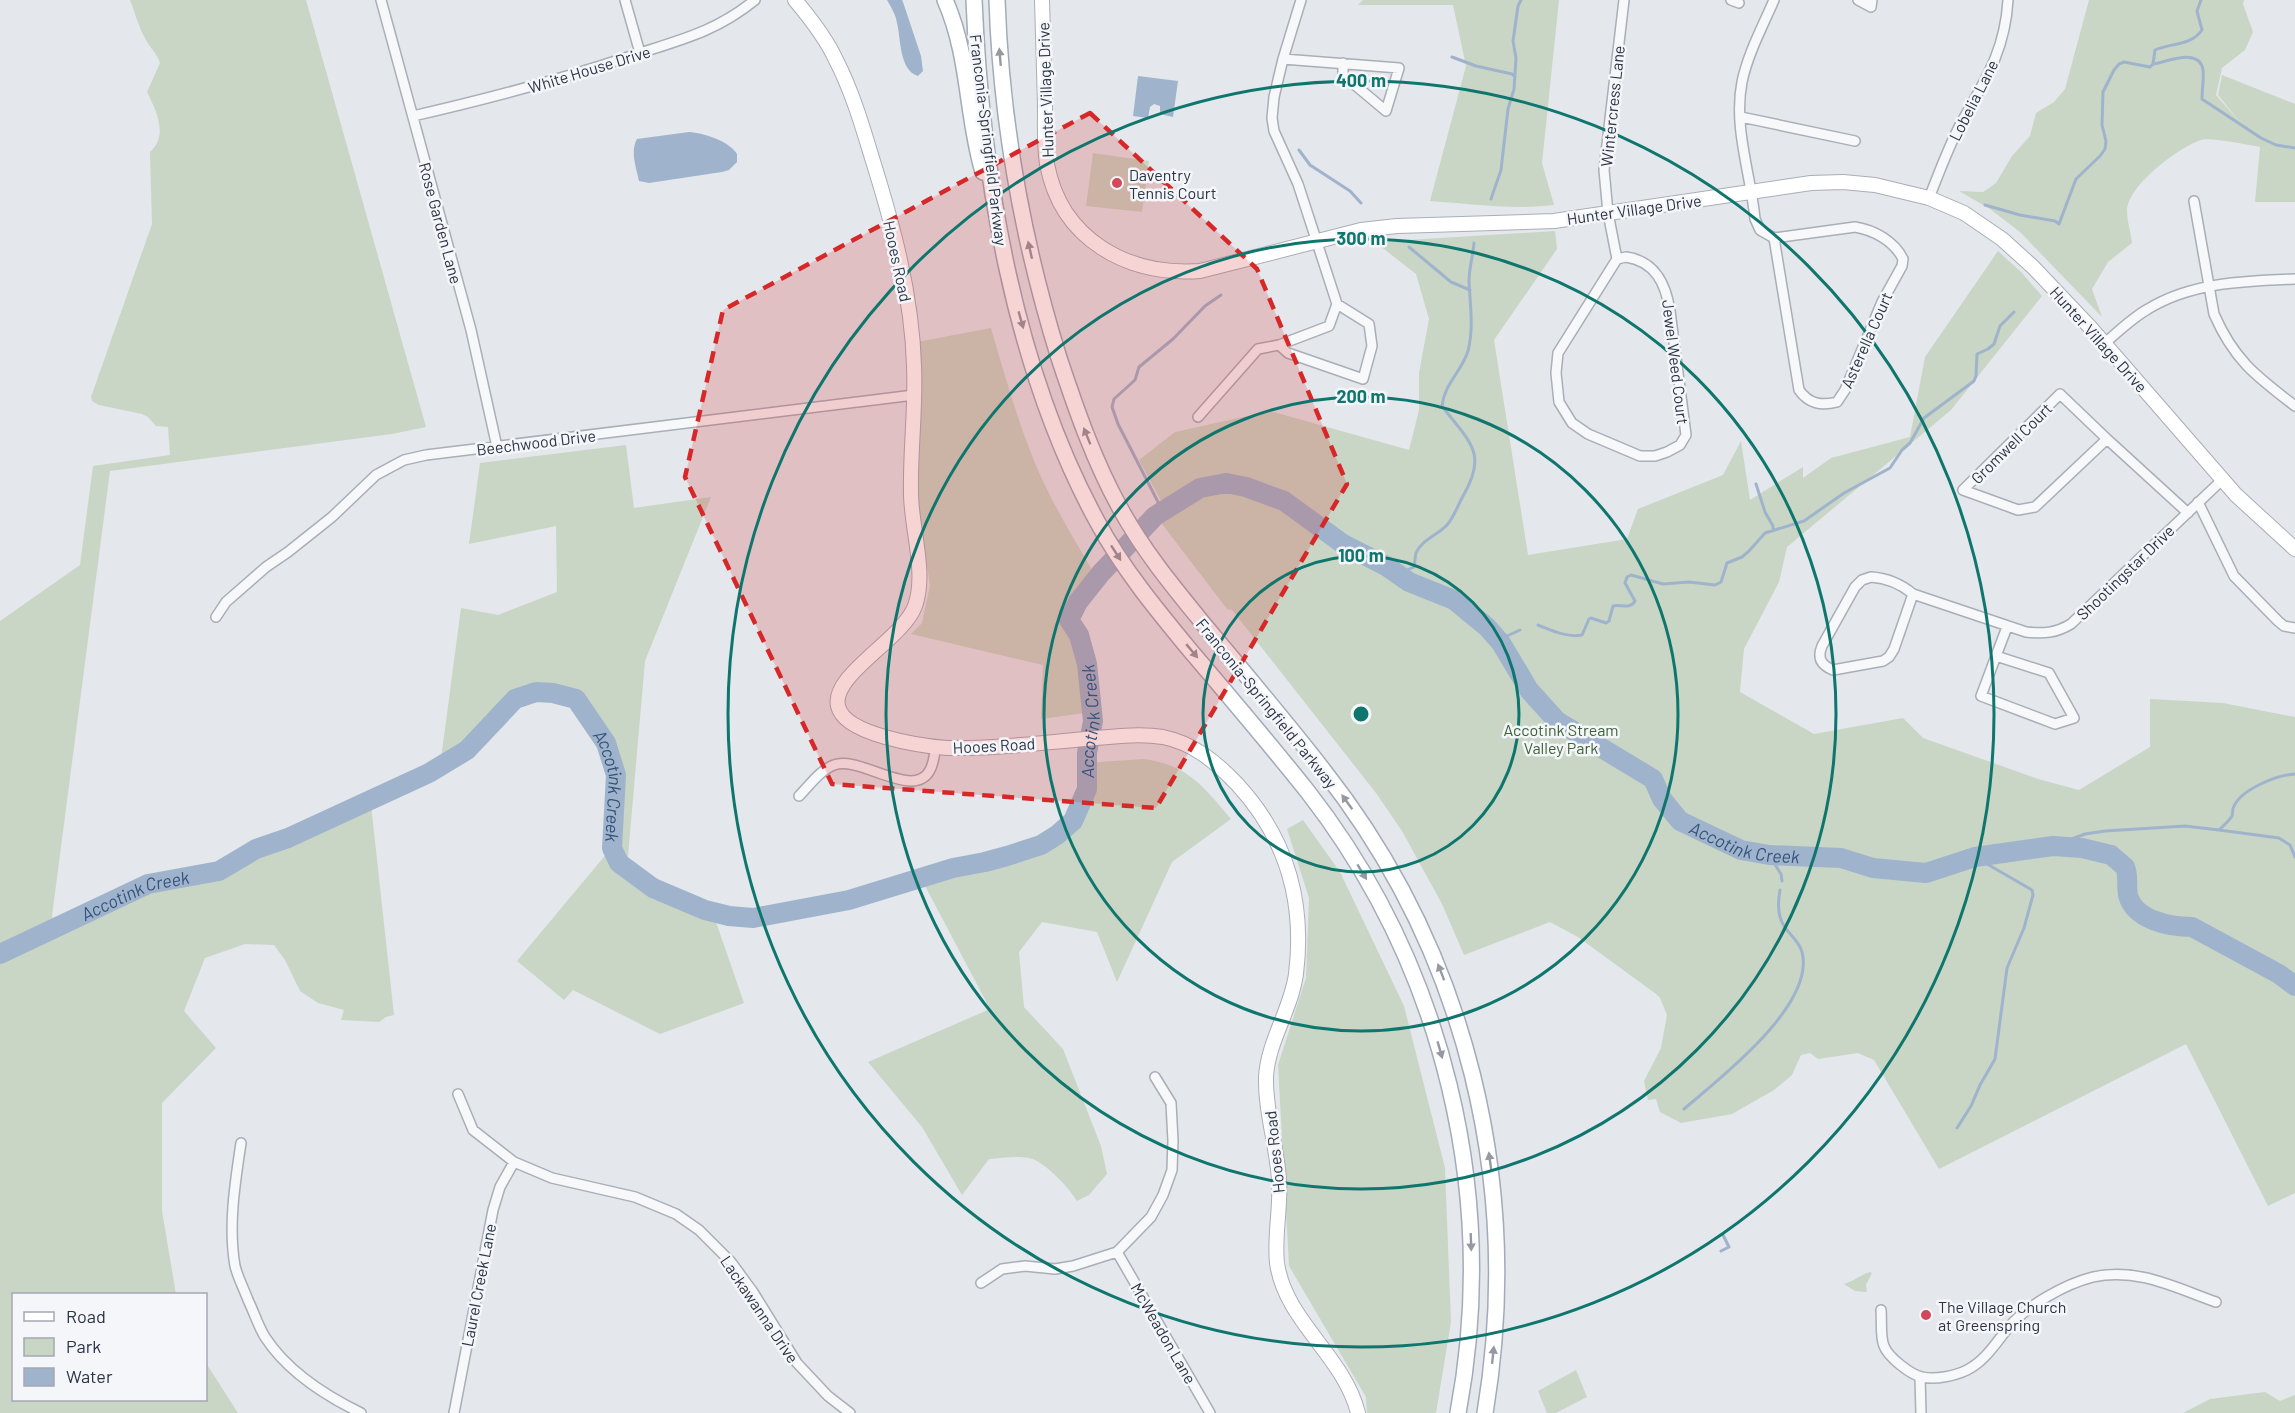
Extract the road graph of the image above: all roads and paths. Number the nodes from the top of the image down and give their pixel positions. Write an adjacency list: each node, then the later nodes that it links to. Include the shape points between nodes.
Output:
1 (381, 0): 18 (street, Rose Garden Lane)
2 (625, 0): 15 (street)
3 (755, 0): 15 (street, White House Drive, via 720,25)
4 (795, 0): 34 (street, Hooes Road, via 836,59 881,186 906,289)
5 (945, 0): 25 (main road, via 959,34 975,146)
6 (974, 0): 25 (main road, Franconia-Springfield Parkway, via 978,72)
7 (997, 0): 65 (main road, Franconia-Springfield Parkway, one-way to 7, via 1497,1303 1495,1205 1480,1099 1449,995 1419,923 1362,822 1175,590 1142,545 1095,458 1045,311 1027,238 1007,125)
8 (1042, 0): 27 (street, Hunter Village Drive, via 1047,164 1063,206 1092,240 1137,266 1182,272 1238,262)
9 (1301, 0): 16 (street)
10 (1624, 0): 24 (street, Wintercress Lane, via 1604,170)
11 (1774, 0): 19 (street, via 1744,75)
12 (1858, 0): 13 (street, via 1871,7)
13 (1872, 0)
14 (2008, 0): 22 (street, Lobelia Lane, via 1992,70 1947,151)
15 (640, 53): 18 (street, White House Drive, via 562,79)
16 (1283, 59): 17 (street); 27 (street, via 1274,97 1274,131 1298,184)
17 (1344, 63): 17 (street, via 1399,68 1386,111 1343,75)
18 (413, 116): 38 (street, Rose Garden Lane, via 471,330)
19 (1741, 117): 20 (street); 21 (street)
20 (1855, 141)
21 (1752, 192): 22 (street, Hunter Village Drive, via 1843,182); 24 (street, Hunter Village Drive); 26 (street, via 1760,231)
22 (1929, 198): 32 (street, Hunter Village Drive, via 1964,213 2002,239)
23 (2193, 201): 30 (street)
24 (1608, 213): 27 (street, Hunter Village Drive, via 1554,221 1397,226); 28 (street)
25 (996, 216): 64 (main road, Franconia-Springfield Parkway, one-way to 64, via 1034,366 1087,502 1120,559 1154,606 1332,825 1387,916 1422,995 1450,1087 1469,1201 1471,1297)
26 (1774, 238): 26 (street, Asterella Court, via 1799,390 1818,405 1837,402 1903,259 1892,244 1866,228)
27 (1315, 240): 31 (street)
28 (1617, 260): 28 (street, Jewel Weed Court, via 1558,353 1559,402 1572,423 1588,434 1640,456 1655,456 1680,445 1686,435 1668,292 1659,275 1647,265 1633,258)
29 (2295, 279): 30 (street)
30 (2209, 287): 32 (street, via 2184,292 2148,309); 35 (street, via 2214,314 2237,357)
31 (1337, 304): 33 (street, via 1329,326); 33 (street, via 1369,324 1372,346 1363,379 1288,353)
32 (2105, 343): 39 (street, Hunter Village Drive)
33 (1280, 345): 36 (street, via 1258,349)
34 (914, 395): 38 (street, Beechwood Drive); 48 (street, Hooes Road, via 911,494 920,577 918,597 902,628 845,681 837,703 842,717 853,725)
35 (2295, 406)
36 (1198, 417)
37 (2107, 439): 37 (street, Gromwell Court, via 2060,394 1963,490 2018,510 2035,507); 41 (street, Gromwell Court)
38 (497, 447): 44 (street, Beechwood Drive, via 413,458 384,470 332,517 266,567 226,602)
39 (2222, 480): 40 (street, Shootingstar Drive); 42 (street, Hunter Village Drive)
40 (2198, 502): 41 (street, Shootingstar Drive); 46 (street, via 2234,576 2278,621)
41 (2188, 513): 45 (street, Shootingstar Drive, via 2071,624 2042,634)
42 (2295, 549)
43 (1913, 594): 43 (street, Shootingstar Drive, via 1889,657 1833,669 1821,662 1822,646 1862,580 1881,578); 45 (street, Shootingstar Drive)
44 (216, 617)
45 (2007, 627): 47 (street)
46 (2295, 628)
47 (1996, 656): 47 (street, via 1981,696 2055,724 2073,718 2049,673)
48 (936, 747): 49 (street, via 928,773 917,779 898,780 844,763 826,770); 63 (street, Hooes Road, via 1121,736 1174,740 1208,756 1246,793 1267,822 1291,878 1298,934 1293,993 1270,1054 1266,1078 1279,1182 1278,1268 1288,1298 1344,1378)
49 (799, 796)
50 (1155, 1077): 54 (street, via 1171,1103 1172,1170 1151,1217)
51 (458, 1094): 53 (street, Lackawanna Drive, via 473,1130)
52 (241, 1143): 59 (street, via 233,1243 236,1268 255,1316 265,1337 304,1378)
53 (514, 1162): 60 (street, Laurel Creek Lane, via 493,1210); 61 (street, Lackawanna Drive, via 552,1178 634,1197 669,1210 699,1230 736,1269 797,1363)
54 (1118, 1252): 55 (street, via 1055,1269 1002,1269); 62 (street, McWeadon Lane)
55 (981, 1283)
56 (2216, 1302): 58 (street, via 2130,1274 2092,1278 2035,1305 1966,1371)
57 (1881, 1310): 58 (street, via 1884,1346 1897,1363)
58 (1920, 1377): 66 (street)
59 (361, 1413)
60 (454, 1413)
61 (850, 1413)
62 (1210, 1413)
63 (1358, 1413)
64 (1458, 1413)
65 (1485, 1413)
66 (1921, 1413)

